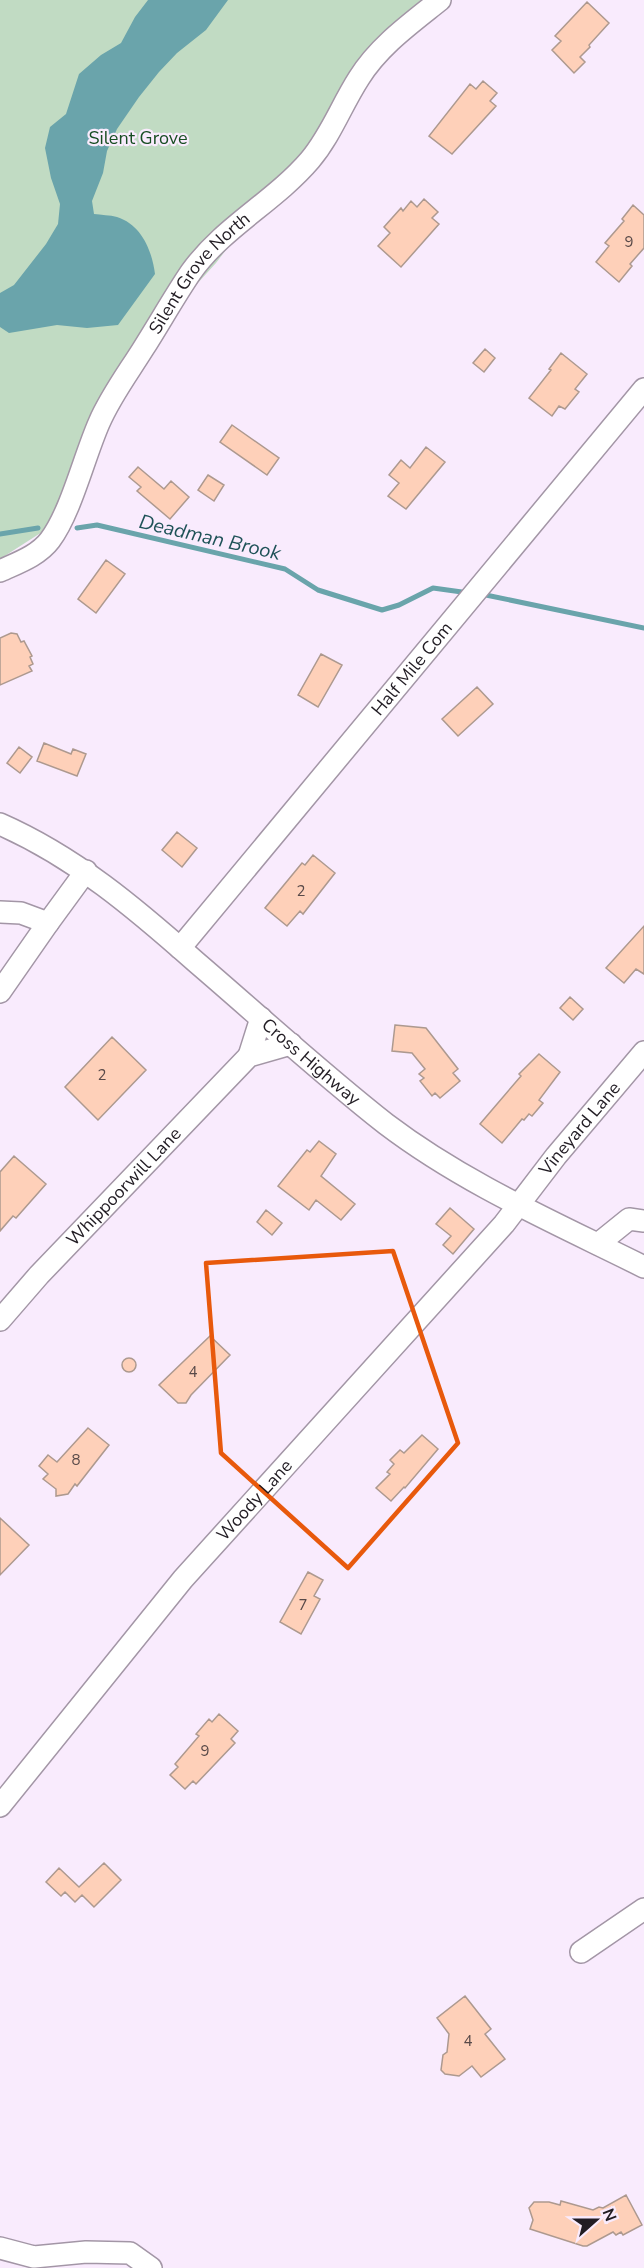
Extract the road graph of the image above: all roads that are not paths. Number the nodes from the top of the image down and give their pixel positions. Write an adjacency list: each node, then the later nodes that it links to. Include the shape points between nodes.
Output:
1 (440, 0): 3 (street, Silent Grove North, via 376,54 309,161 213,246 192,271 99,422 53,535 40,550)
2 (644, 389): 8 (street, Half Mile Com)
3 (0, 572)
4 (0, 824): 5 (street, Cross Highway)
5 (86, 871): 7 (street); 8 (street, Cross Highway)
6 (0, 912): 7 (street, via 21,913)
7 (48, 922): 9 (street)
8 (180, 948): 10 (street, Cross Highway)
9 (0, 992)
10 (261, 1018): 11 (street, Cross Highway); 13 (street, Whippoorwill Lane)
11 (291, 1044): 13 (street); 14 (street, Cross Highway, via 424,1151)
12 (644, 1052): 14 (street, Vineyard Lane)
13 (249, 1056): 18 (street, Whippoorwill Lane)
14 (518, 1204): 16 (street, Cross Highway); 19 (street, Woody Lane, via 183,1579)
15 (644, 1221): 16 (street, via 629,1219)
16 (598, 1244): 17 (street, Cross Highway)
17 (644, 1267)
18 (0, 1320)
19 (0, 1806)
20 (644, 1909): 21 (street)
21 (580, 1952)
22 (0, 2248): 23 (street, via 34,2257 130,2253)
23 (152, 2268)

